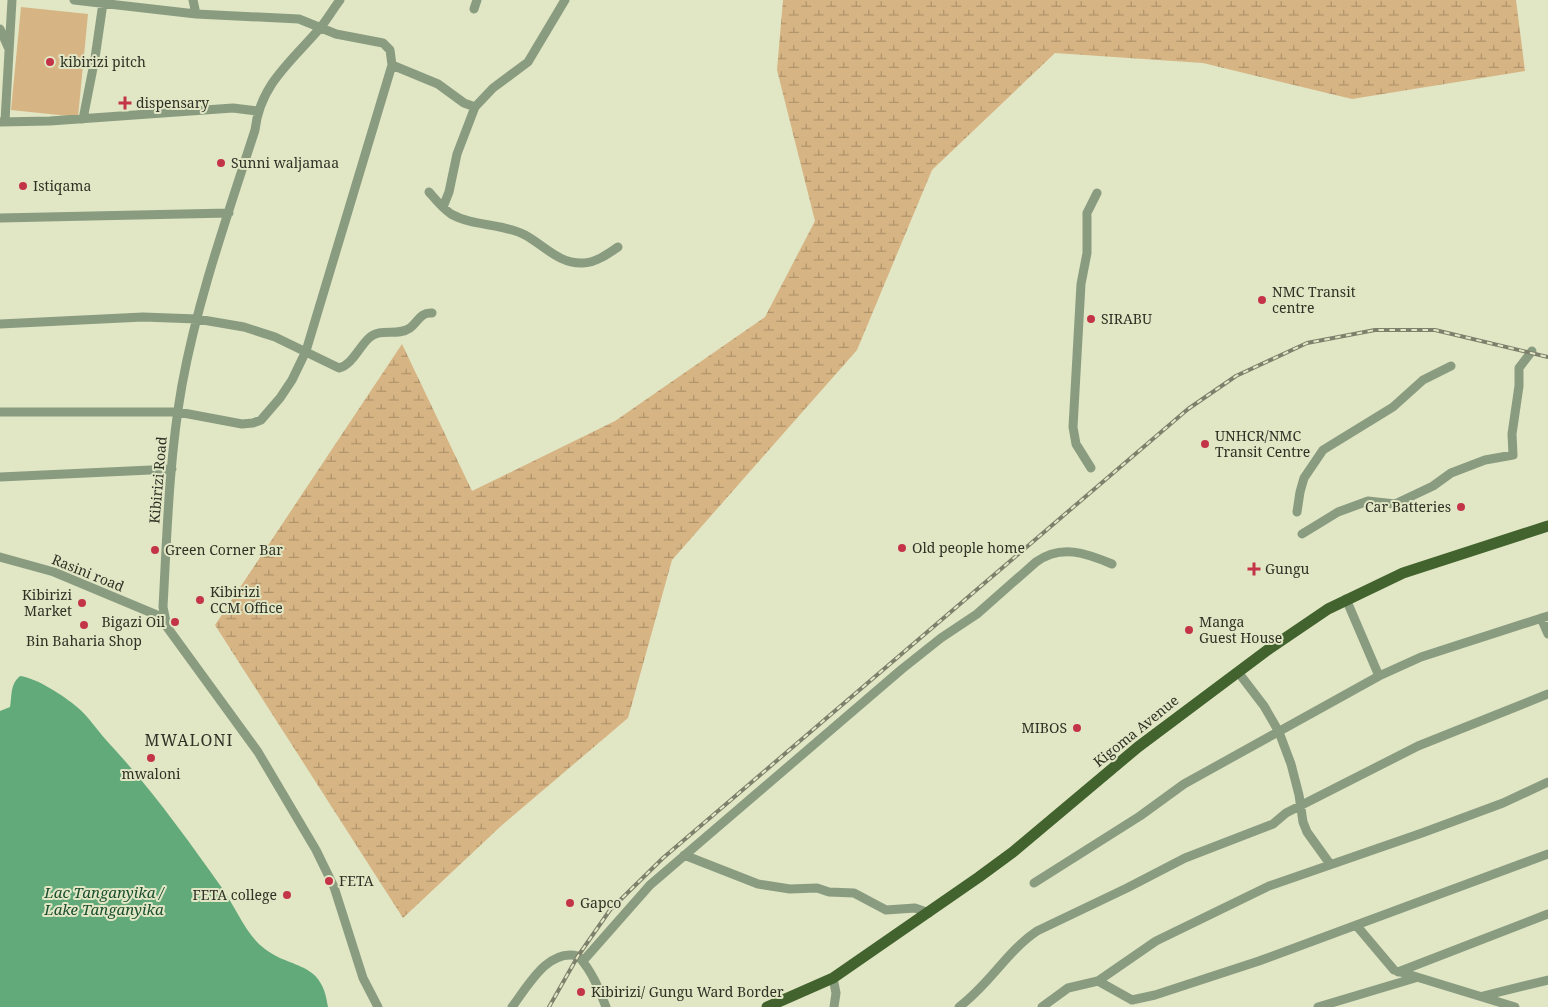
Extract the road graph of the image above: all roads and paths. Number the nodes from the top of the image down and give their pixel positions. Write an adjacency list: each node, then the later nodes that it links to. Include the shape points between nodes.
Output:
1 (12, 0): 10 (street)
2 (74, 0): 6 (street)
3 (193, 0): 7 (street)
4 (340, 0): 8 (street, Kibirizi Road)
5 (565, 0): 12 (street, via 528,62)
6 (103, 2): 7 (street); 14 (street, via 96,58)
7 (196, 14): 8 (street, via 287,17 304,20)
8 (320, 28): 11 (street, via 383,43 390,50); 13 (street, Kibirizi Road, via 278,75)
9 (0, 29): 10 (street)
10 (9, 48): 15 (street)
11 (392, 65): 12 (street, via 438,84); 25 (street)
12 (475, 107): 18 (street, via 457,154)
13 (257, 111): 14 (street, via 233,108); 19 (street, Kibirizi Road, via 255,130)
14 (83, 119): 15 (street)
15 (2, 121)
16 (429, 192): 18 (street)
17 (1097, 192): 30 (street, via 1087,216 1073,427 1076,444)
18 (443, 207): 21 (street, via 464,219 525,235 556,257 571,262 584,263)
19 (229, 213): 20 (street); 23 (street, Kibirizi Road)
20 (0, 218)
21 (618, 247)
22 (432, 313): 25 (street, via 423,314 403,331 376,333 348,363 339,368)
23 (197, 319): 24 (street, via 143,316); 25 (street, via 244,327); 29 (street, Kibirizi Road)
24 (0, 324)
25 (306, 351): 29 (street, via 292,380 261,420 242,424)
26 (1532, 351): 35 (street, via 1520,368 1512,434 1513,455 1485,460 1451,473 1395,504 1368,501 1338,512)
27 (1451, 366): 33 (street, via 1429,376 1393,407 1323,450 1304,478)
28 (0, 412): 29 (street)
29 (178, 412): 31 (street, Kibirizi Road)
30 (1091, 468)
31 (172, 469): 32 (street); 40 (street, Kibirizi Road)
32 (0, 477)
33 (1297, 512)
34 (1548, 526): 38 (main road, Kigoma Avenue, via 1403,573)
35 (1302, 534)
36 (0, 557): 40 (street, Rasini road, via 54,572)
37 (1112, 564): 49 (street, via 1078,552 1045,555 977,614 940,638)
38 (1346, 599): 42 (main road, Kigoma Avenue); 43 (street)
39 (1545, 617): 41 (street); 43 (street, via 1421,657)
40 (164, 618): 63 (street, Kibirizi Road, via 172,635 258,752 316,850 334,887 353,948)
41 (1548, 634)
42 (1238, 672): 45 (street); 52 (main road, Kigoma Avenue, via 1138,747 1013,852)
43 (1379, 676): 45 (street)
44 (1548, 694): 47 (street, via 1418,746)
45 (1279, 732): 47 (street, via 1292,764); 51 (street, via 1184,784)
46 (1548, 782): 50 (street, via 1449,823)
47 (1301, 806): 50 (street, via 1307,832); 68 (street, via 1273,824 1185,858 1037,931 1024,940 977,994)
48 (1548, 854): 54 (street)
49 (684, 855): 52 (street, via 766,886 848,892 886,910 915,908); 55 (street, via 638,898)
50 (1330, 864): 60 (street, via 1269,886 1185,927 1156,942)
51 (1034, 883)
52 (929, 913): 57 (main road, Kigoma Avenue)
53 (1548, 914): 56 (street)
54 (1356, 925): 56 (street, via 1391,968); 60 (street, via 1216,976 1137,1000)
55 (583, 961): 64 (street, via 573,954 555,958); 65 (street)
56 (1398, 972): 58 (street)
57 (833, 978): 66 (main road, Kigoma Avenue); 67 (street)
58 (1415, 978): 61 (street); 70 (street)
59 (1548, 980): 61 (street)
60 (1098, 981): 69 (street, via 1068,988)
61 (1482, 996): 62 (street)
62 (1505, 1005): 71 (street)
63 (378, 1007)
64 (512, 1007)
65 (606, 1007)
66 (767, 1007)
67 (834, 1007)
68 (959, 1007)
69 (1042, 1007)
70 (1318, 1007)
71 (1515, 1007)

